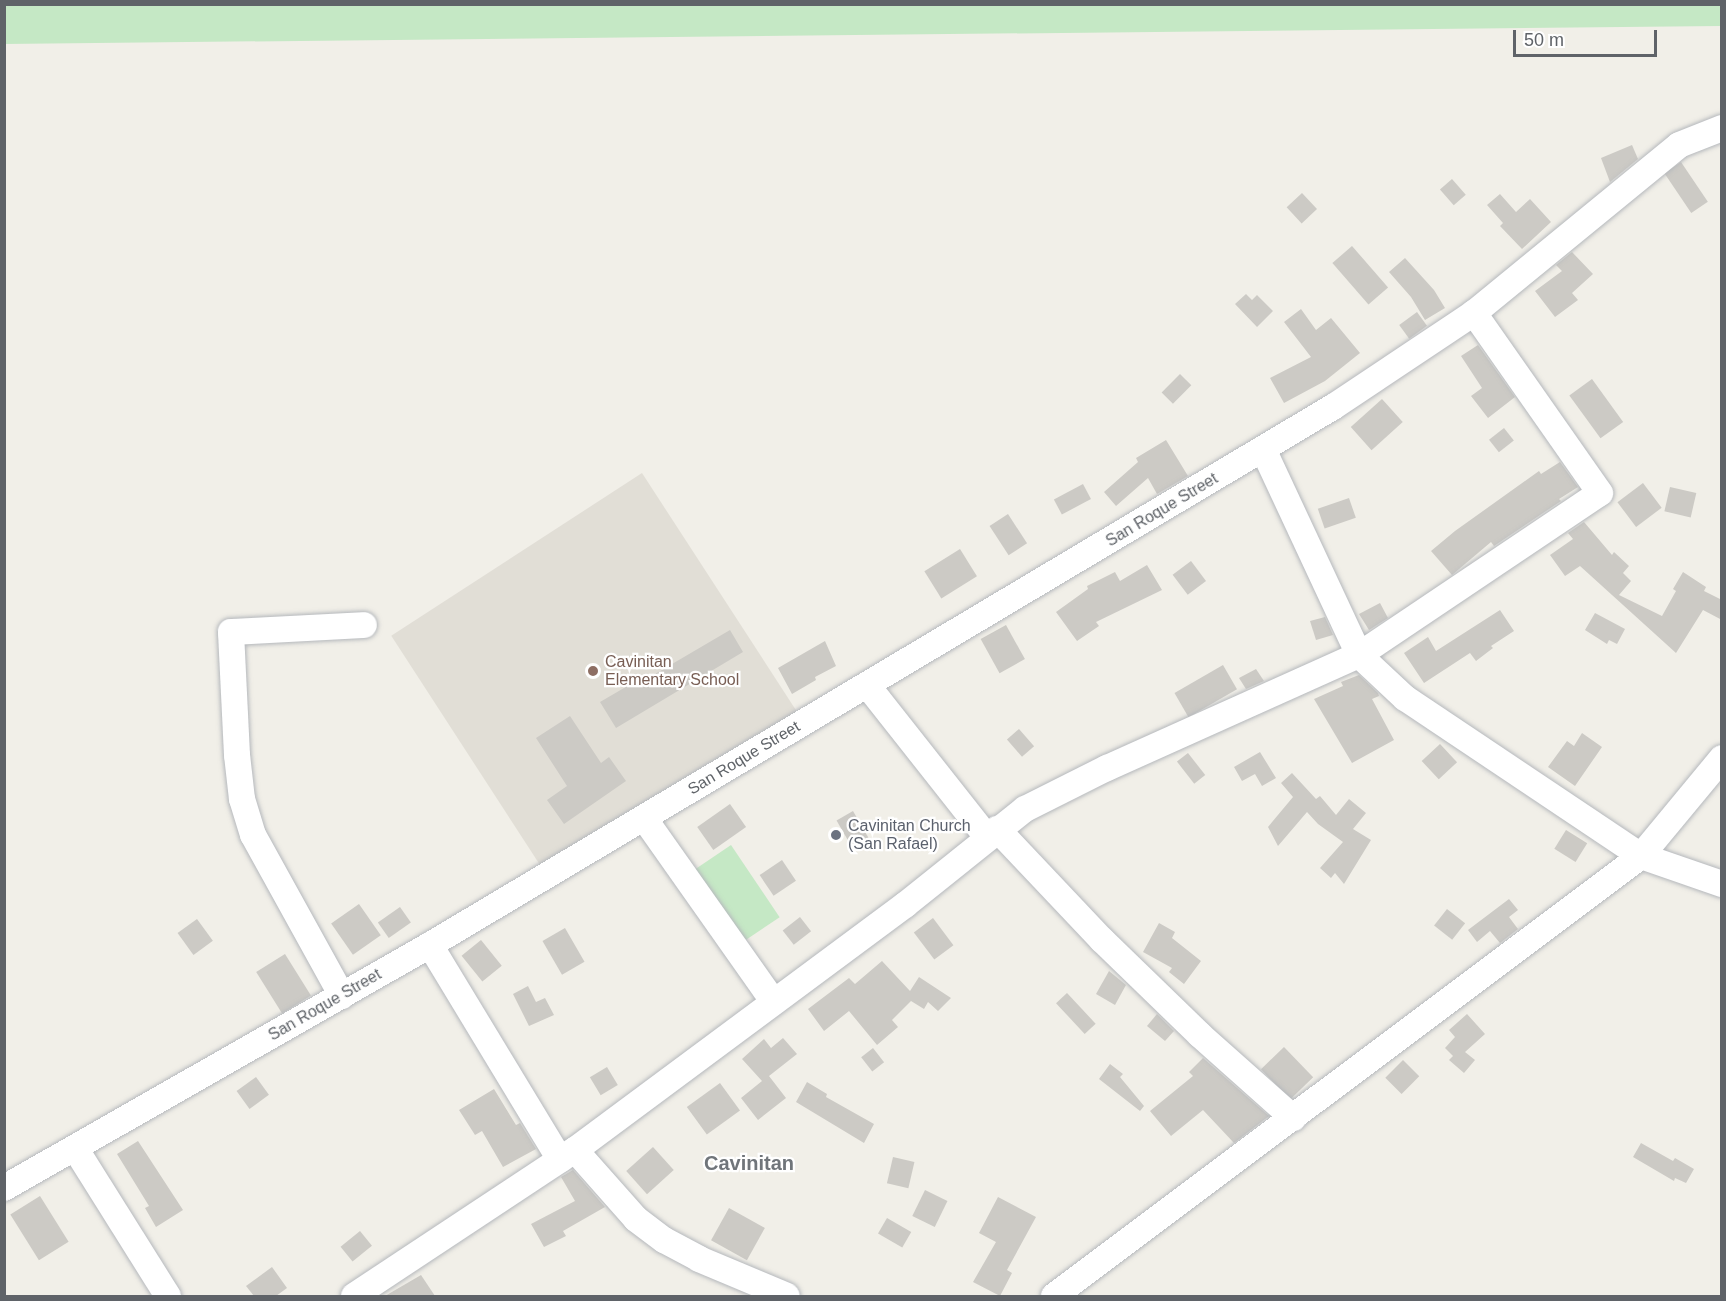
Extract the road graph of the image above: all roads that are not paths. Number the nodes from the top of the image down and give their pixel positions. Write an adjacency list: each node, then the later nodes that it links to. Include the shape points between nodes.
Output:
1 (1722, 128): 2 (street, San Roque Street, via 1679,145)
2 (1474, 313): 3 (street, San Roque Street); 5 (street, via 1600,493)
3 (1263, 449): 5 (street); 6 (street, San Roque Street)
4 (364, 625): 13 (street, via 231,632 242,799 253,835)
5 (1359, 655): 9 (street, via 1046,796); 10 (street, via 1405,698)
6 (867, 686): 8 (street, San Roque Street); 9 (street)
7 (1722, 758): 10 (street)
8 (644, 818): 12 (street, San Roque Street); 14 (street)
9 (992, 833): 14 (street, via 905,905); 15 (street, via 1200,1035)
10 (1641, 856): 11 (street); 15 (street)
11 (1722, 884)
12 (430, 945): 13 (street, San Roque Street); 17 (street)
13 (342, 996): 16 (street, San Roque Street)
14 (774, 1002): 17 (street)
15 (1293, 1118): 22 (street)
16 (75, 1148): 18 (street, San Roque Street); 19 (street)
17 (568, 1155): 20 (street); 21 (street, via 664,1240)
18 (4, 1188)
19 (168, 1296)
20 (354, 1296)
21 (787, 1296)
22 (1054, 1296)

